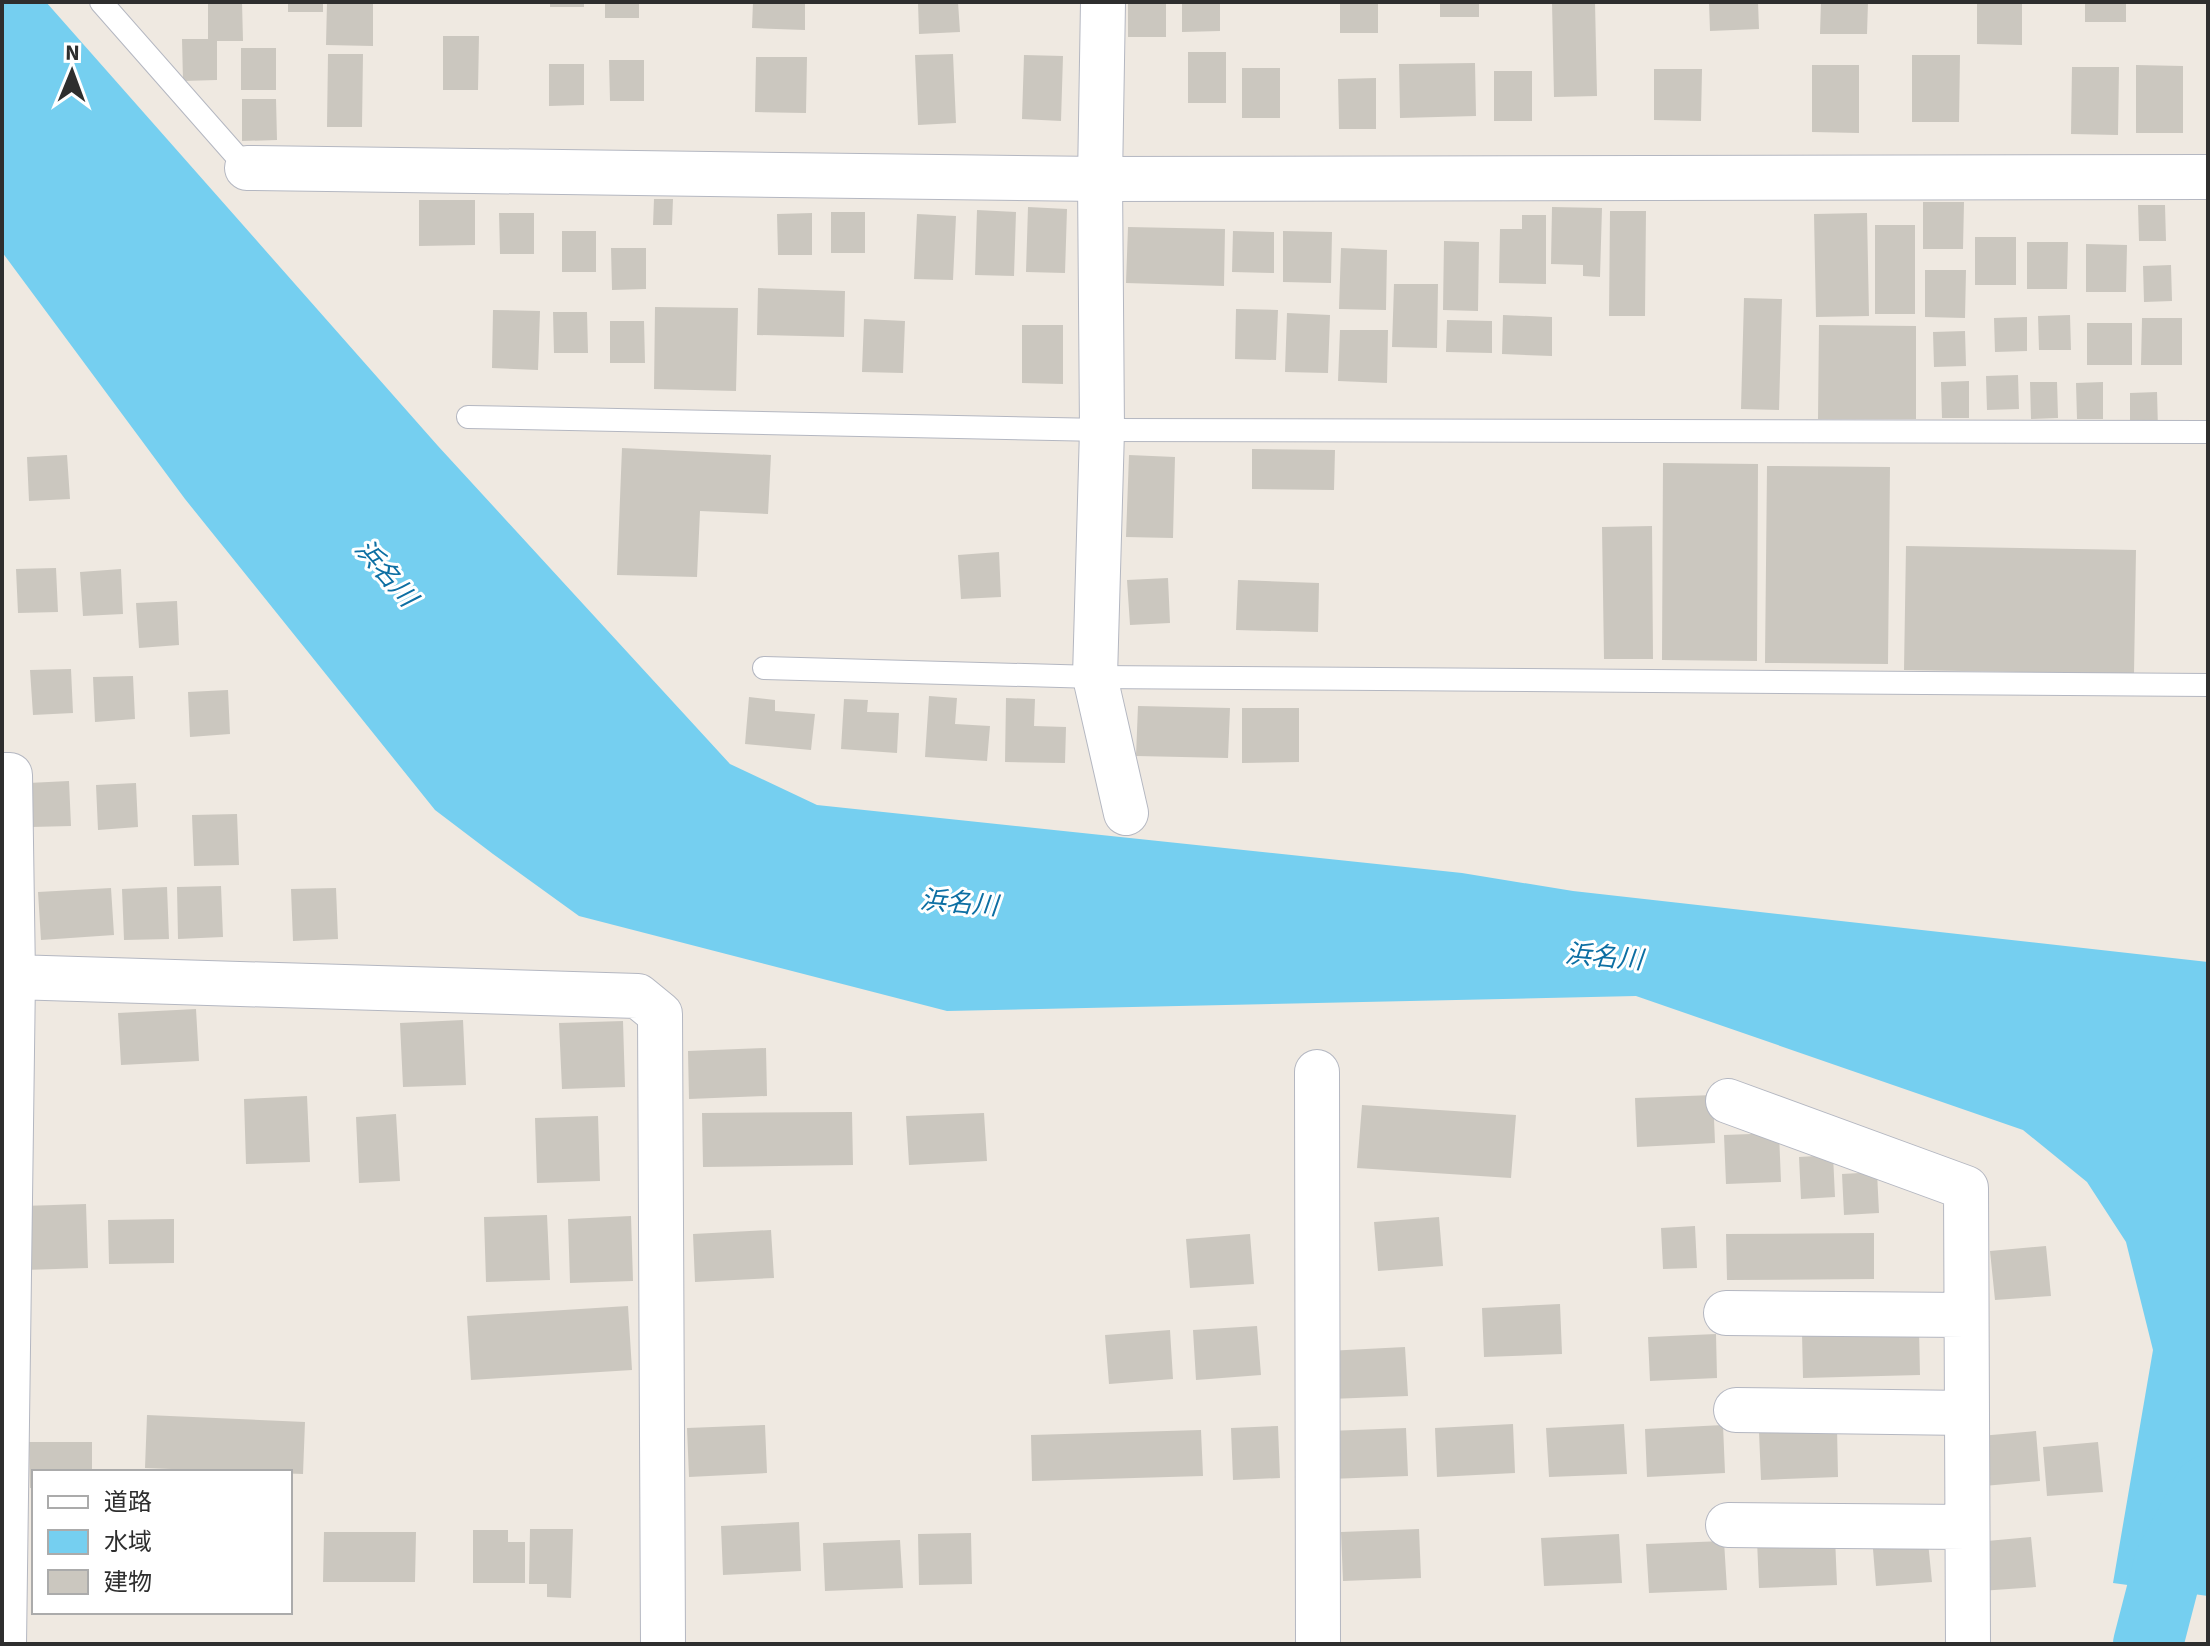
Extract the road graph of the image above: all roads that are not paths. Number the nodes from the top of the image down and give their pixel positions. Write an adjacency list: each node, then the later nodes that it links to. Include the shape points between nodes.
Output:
1 (101, 2): 3 (lane)
2 (1103, 2): 5 (street)
3 (247, 168): 5 (street)
4 (2208, 177): 5 (street)
5 (1100, 179): 7 (street)
6 (468, 417): 7 (lane)
7 (1102, 430): 8 (lane); 10 (street)
8 (2208, 432)
9 (764, 668): 10 (lane)
10 (1095, 677): 11 (lane); 13 (street)
11 (2208, 685)
12 (2, 775): 14 (street, via 10,775)
13 (1126, 813)
14 (13, 977): 23 (street); 24 (street, via 638,996 660,1014)
15 (1317, 1072): 25 (street)
16 (1728, 1101): 18 (street, via 1966,1188)
17 (1726, 1313): 18 (street)
18 (1966, 1315): 20 (street)
19 (1736, 1410): 20 (street)
20 (1967, 1413): 22 (street)
21 (1728, 1525): 22 (street)
22 (1967, 1527): 26 (street)
23 (4, 1644)
24 (663, 1644)
25 (1318, 1644)
26 (1968, 1644)

